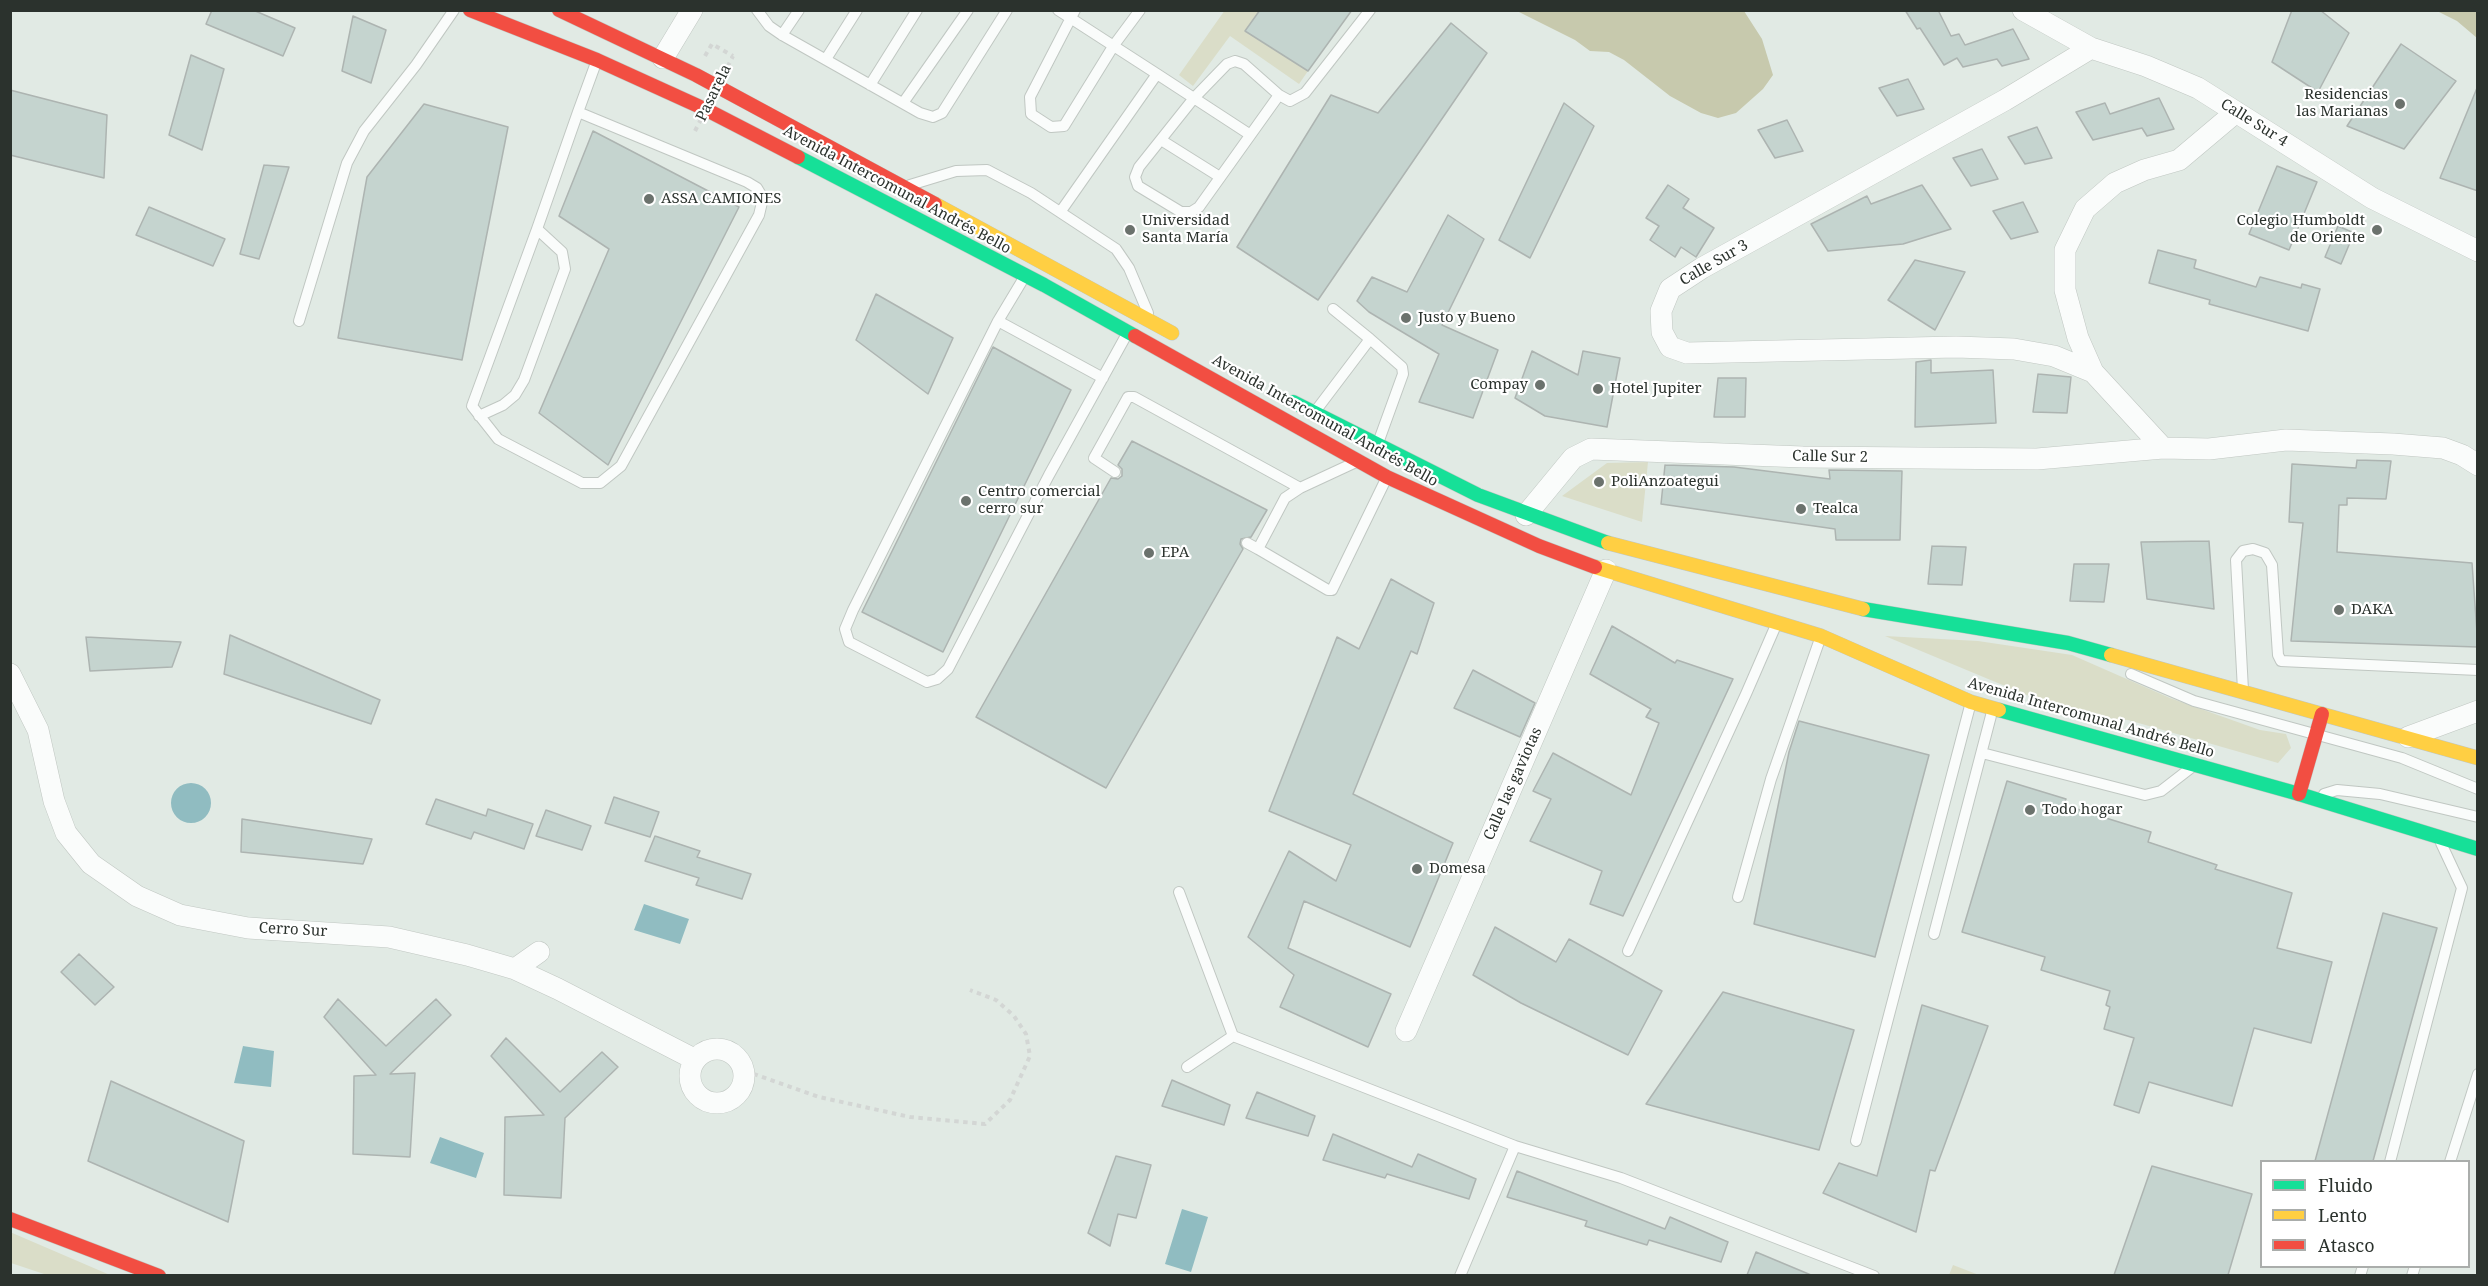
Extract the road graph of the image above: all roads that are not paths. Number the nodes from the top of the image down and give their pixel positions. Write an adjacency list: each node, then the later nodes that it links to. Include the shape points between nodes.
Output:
1 (454, 10): 39 (lane, via 364,131 346,163)
2 (470, 10): 22 (main road, Avenida Intercomunal Andrés Bello)
3 (559, 10): 16 (main road, Avenida Intercomunal Andrés Bello)
4 (692, 10): 20 (street)
5 (758, 10): 17 (lane, via 770,27)
6 (799, 10): 17 (lane)
7 (857, 10): 21 (lane)
8 (917, 10): 24 (lane)
9 (968, 10): 27 (lane)
10 (1007, 10): 27 (lane, via 942,113 933,117)
11 (1058, 10): 15 (lane)
12 (1140, 10): 18 (lane)
13 (1370, 10): 25 (lane, via 1305,93 1290,101)
14 (2023, 10): 19 (street, Calle Sur 4)
15 (1073, 14): 18 (lane); 18 (lane, via 1030,97 1031,114 1042,123 1064,126)
16 (586, 17): 20 (main road, Avenida Intercomunal Andrés Bello)
17 (782, 34): 21 (lane)
18 (1114, 45): 23 (lane)
19 (2091, 48): 29 (street, Calle Sur 4, via 2198,88); 45 (street, Calle Sur 3, via 1702,268 1670,289 1661,311 1662,332 1670,347 1688,353 2014,349 2054,356)
20 (663, 58): 33 (main road, Avenida Intercomunal Andrés Bello)
21 (826, 59): 24 (lane)
22 (597, 60): 28 (lane); 37 (main road, Avenida Intercomunal Andrés Bello, via 707,110)
23 (1157, 74): 26 (lane); 34 (lane)
24 (870, 85): 27 (lane)
25 (1279, 95): 26 (lane, via 1244,64 1234,61); 30 (lane)
26 (1194, 98): 30 (lane); 31 (lane)
27 (903, 104)
28 (578, 112): 35 (lane); 49 (lane, via 747,182 763,198 759,215 621,466 600,483 582,483 498,439)
29 (2236, 112): 36 (street, Calle Sur 4, via 2372,198); 45 (street, via 2179,160 2115,183 2085,209 2065,250 2066,290 2078,338)
30 (1250, 134): 32 (lane)
31 (1161, 140): 32 (lane); 32 (lane, via 1139,167 1135,177 1138,186 1181,212 1191,212)
32 (1220, 177)
33 (904, 187): 34 (lane, via 956,171 987,170); 41 (main road, Avenida Intercomunal Andrés Bello)
34 (1061, 211): 41 (lane, via 1116,249 1129,268)
35 (537, 229): 49 (lane, via 472,406); 49 (lane, via 562,252 565,269 524,380 503,405)
36 (2478, 251)
37 (1025, 276): 40 (lane); 42 (main road, Avenida Intercomunal Andrés Bello)
38 (1333, 309): 44 (lane)
39 (299, 321)
40 (998, 321): 46 (lane); 46 (lane, via 853,610 845,629 849,642 927,682 948,669)
41 (1151, 322): 43 (main road, Avenida Intercomunal Andrés Bello)
42 (1128, 332): 46 (lane); 52 (main road, Avenida Intercomunal Andrés Bello)
43 (1180, 338)
44 (1370, 339): 48 (lane); 50 (lane, via 1402,367 1403,374)
45 (2093, 372): 51 (street)
46 (1103, 378)
47 (1277, 393): 48 (main road, Avenida Intercomunal Andrés Bello)
48 (1314, 413): 50 (main road, Avenida Intercomunal Andrés Bello)
49 (479, 416)
50 (1377, 446): 57 (main road, Avenida Intercomunal Andrés Bello)
51 (2163, 448): 53 (street, Calle Sur 2, via 2209,449 2286,440 2393,444 2443,448); 57 (street, Calle Sur 2, via 2037,459 1803,457 1591,449 1573,458)
52 (1359, 461): 55 (main road, Avenida Intercomunal Andrés Bello); 56 (lane)
53 (2478, 465)
54 (1115, 472): 56 (lane, via 1094,458 1128,398 1134,397)
55 (1387, 477): 59 (lane, via 1332,590); 60 (main road, Avenida Intercomunal Andrés Bello, via 1499,529)
56 (1300, 488): 59 (lane, via 1285,498)
57 (1526, 515): 63 (main road, Avenida Intercomunal Andrés Bello, via 1610,544 1810,598)
58 (1247, 543): 59 (lane)
59 (1258, 549)
60 (1606, 570): 61 (main road, Avenida Intercomunal Andrés Bello); 87 (street, Calle las gaviotas)
61 (1777, 622): 62 (main road, Avenida Intercomunal Andrés Bello); 84 (lane)
62 (1821, 636): 67 (main road, Avenida Intercomunal Andrés Bello); 82 (lane, via 1772,779)
63 (2068, 643): 66 (main road, Avenida Intercomunal Andrés Bello); 71 (lane, via 2194,701)
64 (2478, 670): 66 (lane, via 2281,661 2272,565 2265,553 2253,549 2243,551 2236,560)
65 (10, 674): 86 (street, Cerro Sur, via 38,730 54,801 66,833 91,864 137,896 180,915 248,928 389,937)
66 (2243, 691): 70 (main road, Avenida Intercomunal Andrés Bello)
67 (1971, 702): 68 (main road, Avenida Intercomunal Andrés Bello); 92 (lane)
68 (1993, 708): 73 (lane); 75 (main road, Avenida Intercomunal Andrés Bello)
69 (2478, 711): 72 (street)
70 (2322, 714): 71 (main road); 72 (main road, Avenida Intercomunal Andrés Bello)
71 (2316, 734): 76 (lane, via 2402,758); 77 (main road)
72 (2408, 737): 74 (main road, Avenida Intercomunal Andrés Bello)
73 (1982, 753): 75 (lane, via 2145,795 2161,791); 83 (lane)
74 (2478, 758)
75 (2194, 765): 77 (main road, Avenida Intercomunal Andrés Bello)
76 (2478, 789)
77 (2306, 796): 78 (lane, via 2337,790 2380,794); 79 (main road, Avenida Intercomunal Andrés Bello)
78 (2478, 817)
79 (2438, 838): 80 (main road, Avenida Intercomunal Andrés Bello); 94 (lane, via 2462,888)
80 (2478, 849)
81 (1179, 892): 88 (lane)
82 (1738, 897)
83 (1934, 934)
84 (1628, 951)
85 (539, 952): 86 (street)
86 (515, 969): 89 (street, Cerro Sur)
87 (1406, 1031)
88 (1233, 1036): 90 (lane); 93 (lane)
89 (694, 1059): 89 (street, via 719,1048 736,1055 745,1071 745,1081 736,1096 720,1103 702,1099 689,1076)
90 (1187, 1067)
91 (2478, 1074): 95 (lane)
92 (1856, 1141)
93 (1515, 1146): 98 (lane); 99 (lane, via 1621,1178)
94 (2390, 1160)
95 (2450, 1160)
96 (10, 1219): 97 (main road)
97 (159, 1275)
98 (1460, 1275)
99 (1871, 1275)

